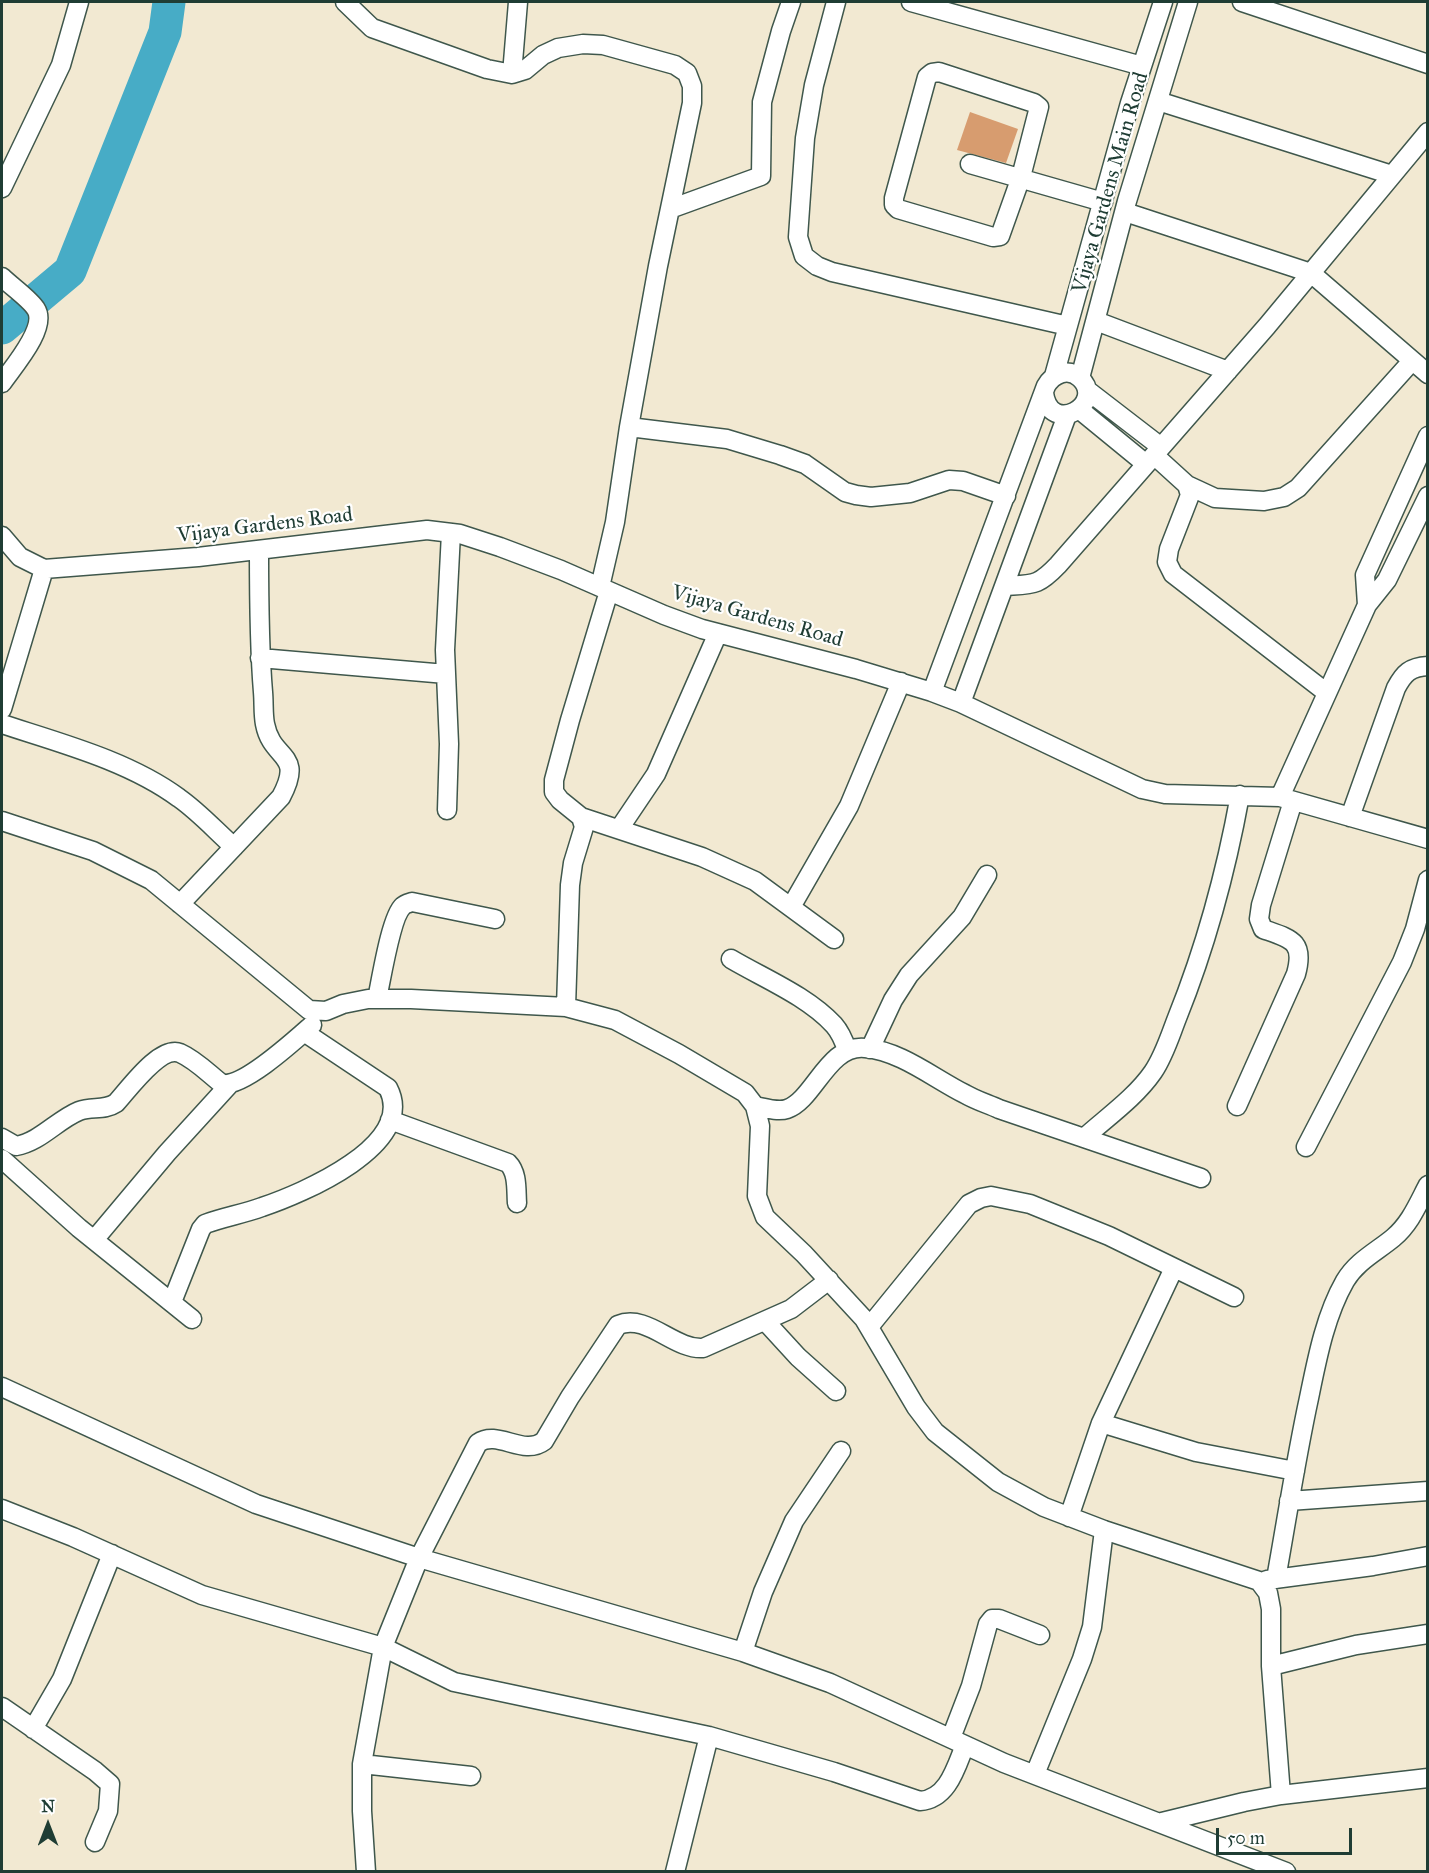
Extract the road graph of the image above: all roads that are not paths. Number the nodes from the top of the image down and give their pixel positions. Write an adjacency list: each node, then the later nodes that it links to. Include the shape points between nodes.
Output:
1 (78, 2): 18 (street, via 61,65)
2 (345, 2): 12 (street, via 372,28 487,69)
3 (518, 2): 12 (street)
4 (836, 2): 25 (street, via 814,85 805,138 798,237 804,256 832,272)
5 (911, 2): 11 (street)
6 (1163, 2): 11 (street, Vijaya Gardens Main Road)
7 (1188, 2): 13 (street, Vijaya Gardens Main Road)
8 (1242, 2): 10 (street)
9 (784, 4): 20 (street, via 762,102 761,176)
10 (1428, 64)
11 (1142, 66): 19 (street, Vijaya Gardens Main Road)
12 (512, 74): 20 (street, via 558,48 583,45 603,45 675,65 687,73 692,103)
13 (1158, 101): 16 (street); 21 (street, Vijaya Gardens Main Road)
14 (1428, 132): 16 (street)
15 (970, 164): 17 (street)
16 (1392, 175): 22 (street)
17 (1021, 177): 17 (street, via 1039,107 939,72 927,77 894,205 1000,236); 19 (street)
18 (2, 188)
19 (1103, 202): 25 (street, Vijaya Gardens Main Road)
20 (670, 209): 34 (street)
21 (1125, 212): 22 (street); 24 (street, Vijaya Gardens Main Road)
22 (1311, 273): 26 (street); 27 (street)
23 (2, 277): 30 (street, via 36,309 38,317 31,341)
24 (1096, 321): 27 (street); 31 (street, Vijaya Gardens Main Road)
25 (1068, 326): 29 (street, Vijaya Gardens Main Road)
26 (1413, 361): 28 (street); 37 (street, via 1298,488 1284,497 1264,501 1215,498)
27 (1228, 371): 36 (street)
28 (1428, 374)
29 (1054, 376): 31 (street, via 1068,372); 32 (street)
30 (2, 384)
31 (1084, 384): 33 (street, via 1087,398); 36 (street)
32 (1044, 393): 33 (street, via 1053,411); 38 (street)
33 (1073, 412): 36 (street); 44 (street)
34 (629, 427): 38 (street, via 728,439 805,464 845,492 856,495 910,493 949,480); 45 (street)
35 (1428, 436): 46 (street, via 1365,575)
36 (1154, 455): 37 (street); 44 (street, via 1044,580)
37 (1187, 485): 53 (street, via 1190,495 1167,562 1173,574)
38 (1006, 496): 52 (street)
39 (1428, 496): 46 (street, via 1387,580)
40 (451, 533): 42 (street, Vijaya Gardens Road, via 427,530); 45 (street, Vijaya Gardens Road, via 500,547); 50 (street)
41 (2, 541): 43 (street, via 20,557)
42 (259, 549): 43 (street, Vijaya Gardens Road); 48 (street)
43 (44, 569): 55 (street)
44 (1005, 586): 54 (street)
45 (604, 589): 47 (street, Vijaya Gardens Road, via 663,615); 60 (street, via 554,780 554,792)
46 (1367, 605): 53 (street)
47 (718, 633): 51 (street, Vijaya Gardens Road); 63 (street, via 656,774)
48 (260, 658): 50 (street); 65 (street, via 268,738 287,760 291,771 281,797)
49 (1428, 666): 61 (street, via 1414,667 1405,673 1396,688)
50 (446, 674): 59 (street)
51 (901, 682): 52 (street, Vijaya Gardens Road); 69 (street, via 849,806)
52 (932, 692): 54 (street, Vijaya Gardens Road)
53 (1327, 693): 58 (street)
54 (961, 703): 57 (street, Vijaya Gardens Road, via 1142,789 1165,794)
55 (2, 709)
56 (2, 724): 65 (street, via 142,775 180,798)
57 (1240, 795): 58 (street, Vijaya Gardens Road); 84 (street, via 1217,903 1161,1059 1137,1090)
58 (1287, 799): 61 (street, Vijaya Gardens Road); 81 (street, via 1259,919 1263,928 1291,940 1298,947 1300,959)
59 (447, 810)
60 (581, 817): 63 (street); 74 (street, via 584,827 570,885)
61 (1350, 817): 64 (street, Vijaya Gardens Road)
62 (2, 820): 68 (street, via 93,851 151,880)
63 (619, 829): 69 (street, via 702,857 755,881)
64 (1428, 839)
65 (234, 847): 68 (street)
66 (987, 875): 77 (street, via 962,917 909,975)
67 (1428, 880): 85 (street, via 1402,962)
68 (180, 904): 75 (street, via 309,1010)
69 (791, 907): 71 (street)
70 (495, 919): 73 (street, via 412,902 403,906 397,915)
71 (834, 939)
72 (730, 959): 78 (street, via 821,1014 842,1037)
73 (377, 999): 74 (street); 75 (street)
74 (566, 1007): 80 (street, via 615,1020 745,1093)
75 (326, 1011): 76 (street)
76 (304, 1032): 79 (street, via 284,1050); 82 (street, via 388,1088 392,1095)
77 (870, 1049): 78 (street); 84 (street, via 886,1051 967,1096)
78 (847, 1050): 80 (street, via 788,1109)
79 (229, 1085): 83 (street, via 222,1084 183,1054 167,1052 109,1108 79,1111 27,1144 16,1146); 90 (street)
80 (755, 1106): 92 (street, via 760,1126 757,1196 765,1217)
81 (1237, 1106)
82 (390, 1120): 89 (street, via 508,1163 514,1175); 94 (street, via 379,1141 336,1175 262,1207 205,1224)
83 (2, 1138)
84 (1084, 1138): 87 (street)
85 (1306, 1147)
86 (2, 1159): 90 (street)
87 (1201, 1178)
88 (1428, 1185): 102 (street, via 1408,1223 1363,1259 1346,1280 1318,1354)
89 (517, 1203)
90 (94, 1240): 94 (street)
91 (1174, 1268): 93 (street); 97 (street, via 1030,1204 991,1196 969,1204); 100 (street)
92 (828, 1280): 96 (street, via 790,1309); 97 (street)
93 (1234, 1297)
94 (172, 1302): 95 (street)
95 (192, 1319)
96 (765, 1321): 99 (street); 110 (street, via 718,1343 692,1349 638,1323 618,1325 544,1441 523,1447 495,1439 478,1443)
97 (869, 1327): 106 (street, via 915,1407 935,1432 998,1482)
98 (2, 1387): 110 (street, via 256,1504)
99 (836, 1391)
100 (1101, 1423): 102 (street, via 1196,1452); 106 (street)
101 (841, 1450): 115 (street, via 794,1521 763,1592)
102 (1294, 1471): 104 (street)
103 (1428, 1491): 104 (street)
104 (1289, 1501): 111 (street)
105 (2, 1509): 108 (street)
106 (1069, 1517): 107 (street)
107 (1104, 1530): 111 (street); 122 (street, via 1092,1627)
108 (112, 1554): 114 (street, via 202,1595); 118 (street, via 62,1679)
109 (1428, 1556): 111 (street)
110 (419, 1558): 114 (street); 115 (street)
111 (1268, 1580): 116 (street)
112 (1428, 1634): 116 (street, via 1356,1645)
113 (1040, 1635): 120 (street, via 999,1619 988,1624)
114 (383, 1647): 119 (street, via 454,1682); 121 (street)
115 (743, 1652): 120 (street, via 830,1683)
116 (1271, 1666): 125 (street)
117 (2, 1707): 118 (street)
118 (33, 1729): 127 (street, via 110,1784 108,1811)
119 (709, 1736): 120 (street, via 920,1801 941,1793 950,1779); 130 (street)
120 (958, 1742): 122 (street)
121 (362, 1764): 123 (street); 129 (street)
122 (1035, 1774): 126 (street)
123 (471, 1776)
124 (1428, 1778): 125 (street)
125 (1281, 1795): 126 (street)
126 (1162, 1822): 128 (street)
127 (95, 1842)
128 (1264, 1868): 131 (street)
129 (366, 1872)
130 (675, 1872)
131 (1286, 1872)

